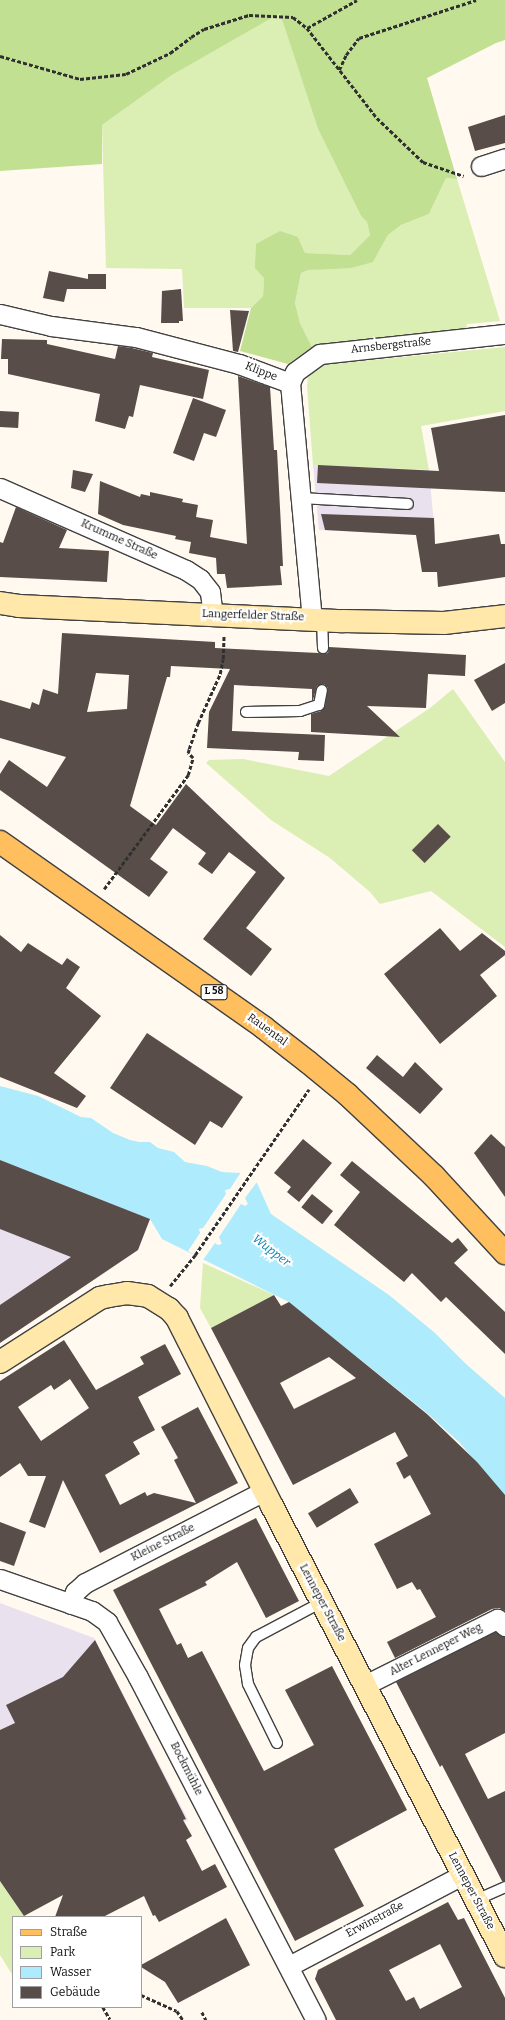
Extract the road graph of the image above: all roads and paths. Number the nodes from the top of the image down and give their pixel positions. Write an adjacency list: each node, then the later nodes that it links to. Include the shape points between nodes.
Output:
1 (357, 0): 3 (path)
2 (476, 0): 5 (path, via 359,38 346,55)
3 (307, 28): 4 (path, via 293,17 249,15 204,29 170,53 126,74 80,79); 5 (path)
4 (0, 56)
5 (339, 70): 7 (path, via 377,118 423,162 467,176 480,172)
6 (505, 158): 7 (street)
7 (482, 166)
8 (0, 314): 10 (street, Klippe, via 51,326 136,337 239,364)
9 (505, 334): 10 (street, Arnsbergstraße, via 320,354 295,372)
10 (290, 383): 12 (street, Klippe)
11 (0, 488): 15 (street, Krumme Straße, via 186,570 200,579 210,592)
12 (301, 498): 13 (lane); 17 (street, Klippe)
13 (408, 504)
14 (0, 604): 15 (main road, Langerfelder Straße)
15 (213, 614): 17 (main road, Langerfelder Straße)
16 (505, 616): 17 (main road, Langerfelder Straße, via 444,623)
17 (317, 619): 19 (lane)
18 (224, 642): 23 (path, via 220,674 189,749 188,753 193,758 188,775)
19 (323, 648)
20 (322, 690): 21 (lane, via 319,705 300,711)
21 (246, 712)
22 (0, 842): 23 (main road, Rauental / L 58)
23 (92, 906): 24 (main road, Rauental / L 58, via 263,1027)
24 (320, 1072): 25 (main road, Rauental / L 58, via 434,1176); 26 (path, via 195,1255 168,1289)
25 (505, 1253)
26 (155, 1300): 27 (main road, Lenneper Straße, via 139,1294 100,1298); 28 (main road, Lenneper Straße, via 168,1309 183,1327)
27 (0, 1362)
28 (264, 1491): 30 (main road, Lenneper Straße); 31 (street, Kleine Straße, via 85,1582 76,1592)
29 (0, 1579): 31 (street, Bockmühle)
30 (322, 1602): 33 (main road, Lenneper Straße); 34 (lane, via 256,1638 248,1648 244,1665 248,1684)
31 (71, 1604): 39 (street, Bockmühle, via 92,1611 107,1622)
32 (505, 1626): 33 (street, Alter Lenneper Weg, via 497,1619)
33 (365, 1685): 35 (main road, Lenneper Straße)
34 (277, 1743)
35 (462, 1875): 37 (main road, Lenneper Straße); 39 (street, Erwinstraße)
36 (505, 1887): 37 (lane)
37 (476, 1900): 38 (main road, Lenneper Straße)
38 (505, 1956)
39 (289, 1966): 46 (street, Bockmühle)
40 (142, 1995): 44 (path, via 177,2011)
41 (104, 2008): 43 (path)
42 (202, 2012): 45 (path)
43 (110, 2019)
44 (183, 2020)
45 (206, 2020)
46 (316, 2020)

